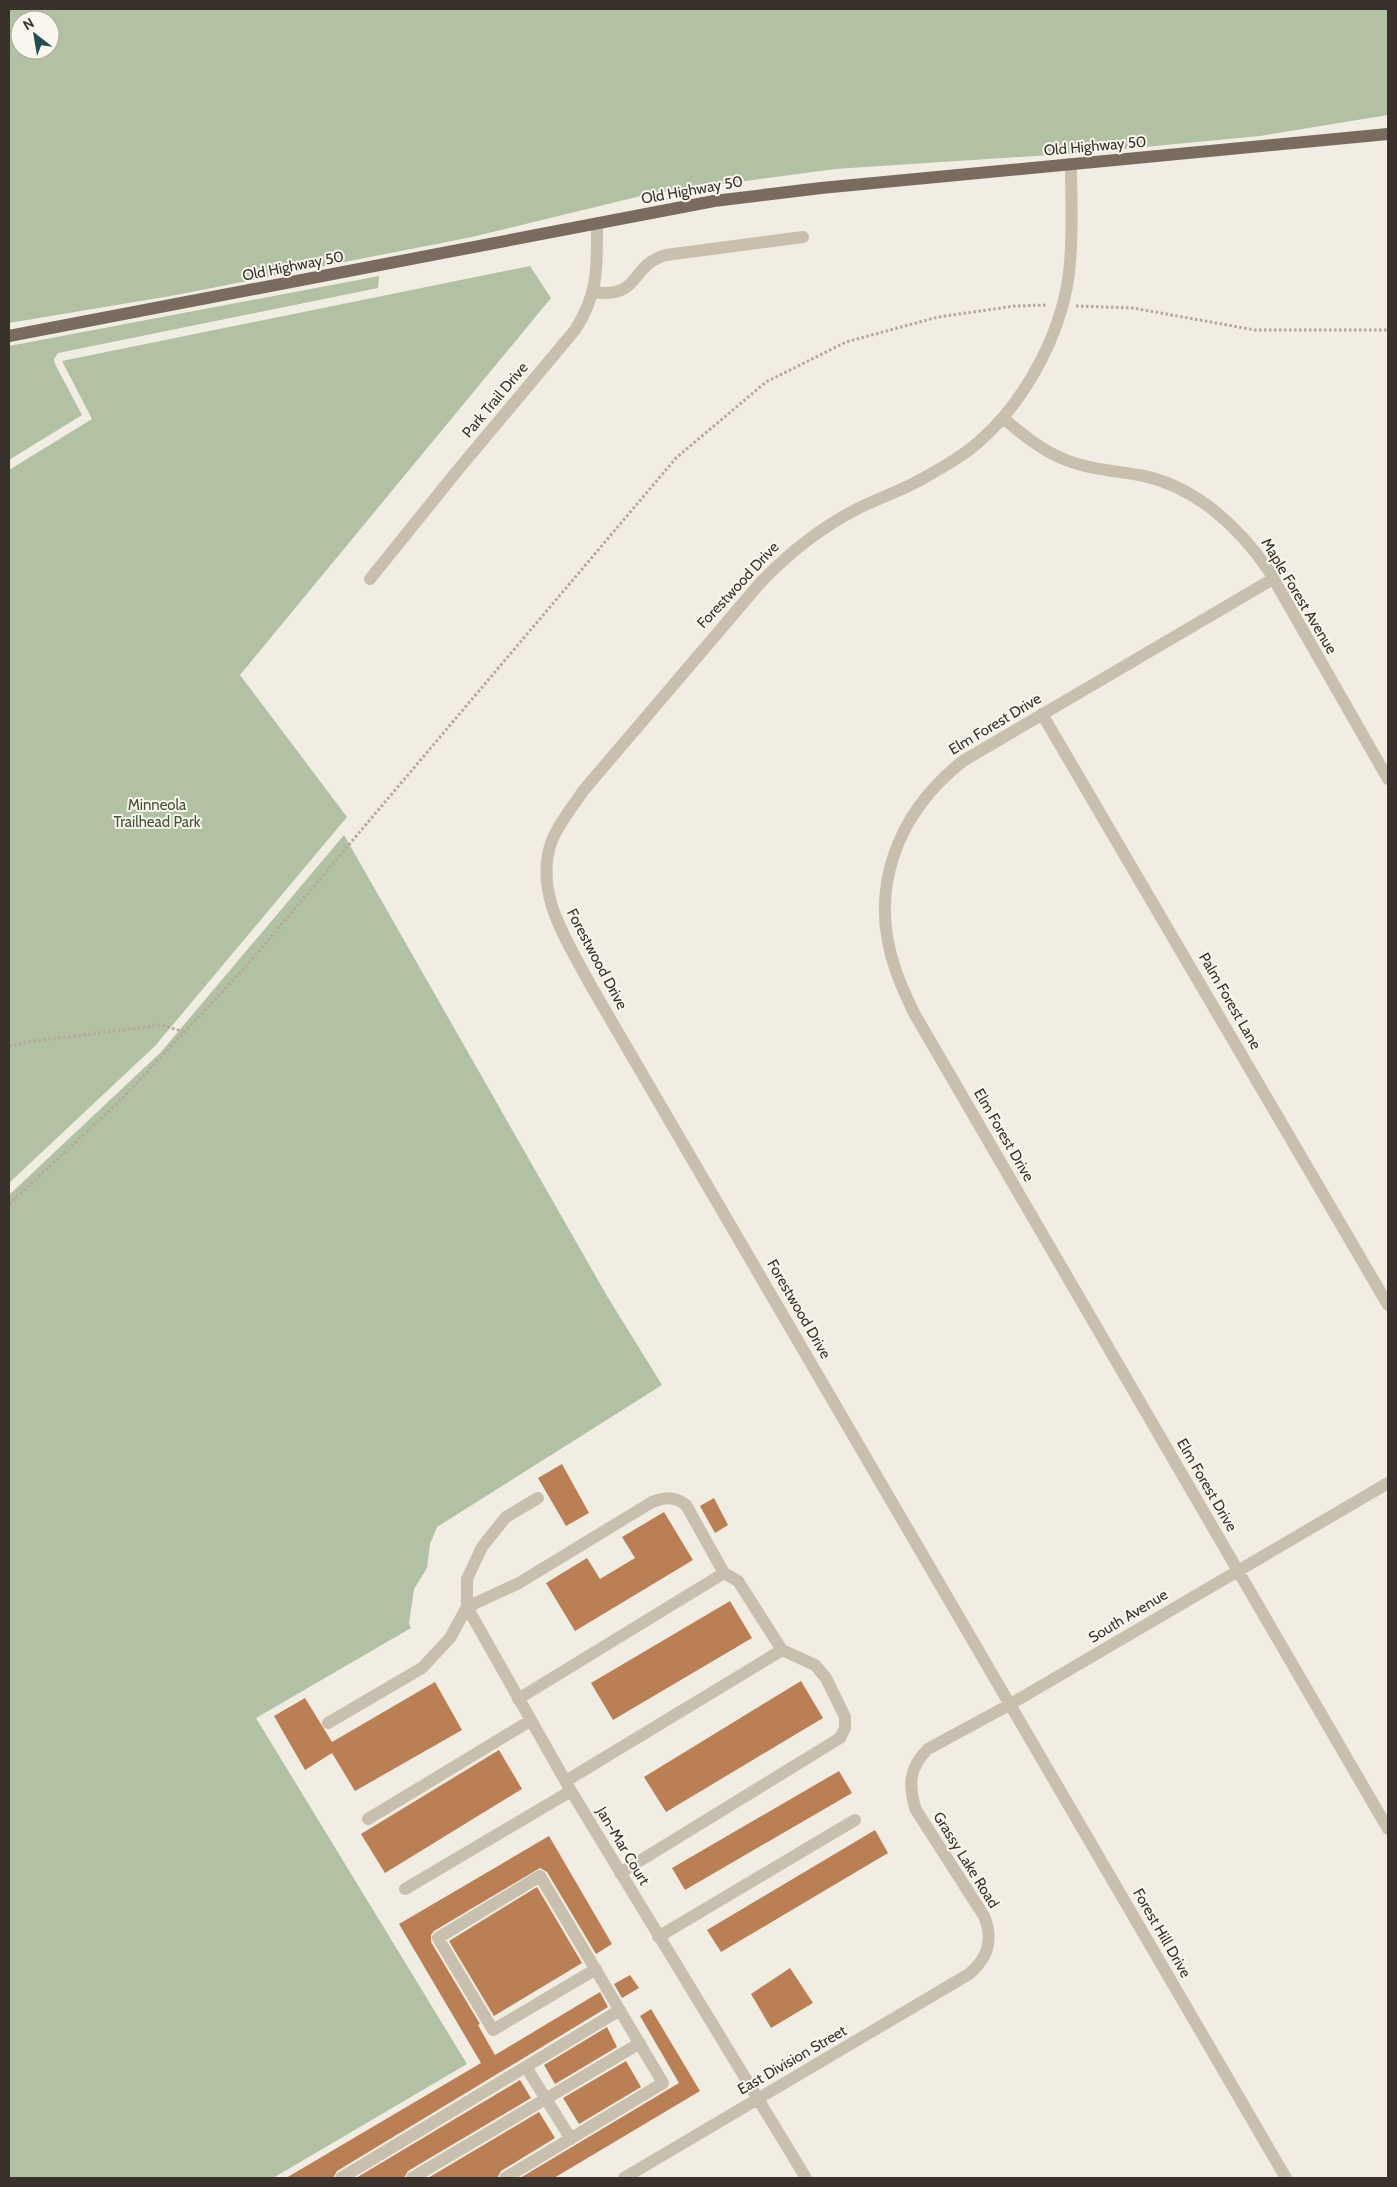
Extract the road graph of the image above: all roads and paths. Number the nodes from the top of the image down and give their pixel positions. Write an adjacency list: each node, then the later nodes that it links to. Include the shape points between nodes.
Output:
1 (1388, 134): 2 (main road, Old Highway 50)
2 (1071, 164): 3 (main road, Old Highway 50, via 792,191 714,201); 6 (street, Forestwood Drive, via 1070,262)
3 (597, 223): 5 (street, Park Trail Drive); 8 (main road, Old Highway 50)
4 (803, 238): 5 (street, via 666,255 650,261 622,291 611,295)
5 (593, 292): 10 (street, Park Trail Drive, via 587,311 574,330 456,470)
6 (1062, 305): 7 (path, via 1134,308 1255,330); 9 (street, Forestwood Drive, via 1044,354 1030,380); 14 (path, via 1015,306 938,317 846,342 766,382 676,458 248,964)
7 (1388, 330)
8 (9, 336)
9 (1002, 418): 11 (street, Maple Forest Avenue, via 1049,453 1068,461 1146,477 1178,488 1237,530); 25 (street, Forestwood Drive, via 958,458 920,480 858,508 792,551 718,630 583,791 552,842 546,865 546,882 561,930 591,986)
10 (370, 579)
11 (1273, 579): 12 (street, Elm Forest Drive); 13 (street, Maple Forest Avenue)
12 (1042, 714): 17 (street, Palm Forest Lane); 20 (street, Elm Forest Drive, via 963,760 922,800 894,852 885,900 888,938 896,971 914,1014)
13 (1388, 779)
14 (185, 1032): 15 (path, via 161,1025); 16 (path, via 119,1102)
15 (9, 1046)
16 (9, 1204)
17 (1388, 1305)
18 (1388, 1483): 20 (street, South Avenue)
19 (538, 1498): 22 (street, via 506,1517 482,1547 467,1579)
20 (1237, 1570): 25 (street, South Avenue); 32 (street, Elm Forest Drive)
21 (724, 1573): 22 (street, via 686,1505 678,1499 666,1497 652,1502 519,1583); 23 (street, via 738,1581); 24 (street)
22 (467, 1607): 24 (street, Jan-Mar Court); 27 (street, via 450,1638 422,1668)
23 (782, 1650): 28 (street); 33 (street, via 815,1665 826,1678 845,1717 845,1728 840,1738)
24 (518, 1699): 26 (street, Jan-Mar Court)
25 (1009, 1705): 29 (street, South Avenue, via 928,1749 912,1770); 49 (street, Forest Hill Drive)
26 (530, 1721): 28 (street, Jan-Mar Court); 30 (street)
27 (328, 1723)
28 (568, 1786): 33 (street, Jan-Mar Court); 34 (street)
29 (911, 1796): 36 (street, Grassy Lake Road, via 916,1810 990,1930 986,1954)
30 (368, 1818)
31 (855, 1820): 35 (street)
32 (1388, 1829)
33 (620, 1873): 35 (street, Jan-Mar Court)
34 (405, 1889)
35 (658, 1936): 42 (street, Jan-Mar Court)
36 (976, 1968): 42 (street, East Division Street)
37 (596, 1969): 37 (street, via 493,2030 438,1938 540,1876); 38 (street)
38 (620, 2010): 39 (street); 40 (street)
39 (640, 2043): 41 (street); 43 (street, via 663,2083)
40 (526, 2067): 41 (street); 44 (street)
41 (546, 2099): 43 (street); 45 (street)
42 (756, 2100): 47 (street, East Division Street); 48 (street, Jan-Mar Court)
43 (571, 2139): 46 (street)
44 (341, 2178)
45 (412, 2178)
46 (505, 2178)
47 (624, 2178)
48 (806, 2178)
49 (1286, 2178)

